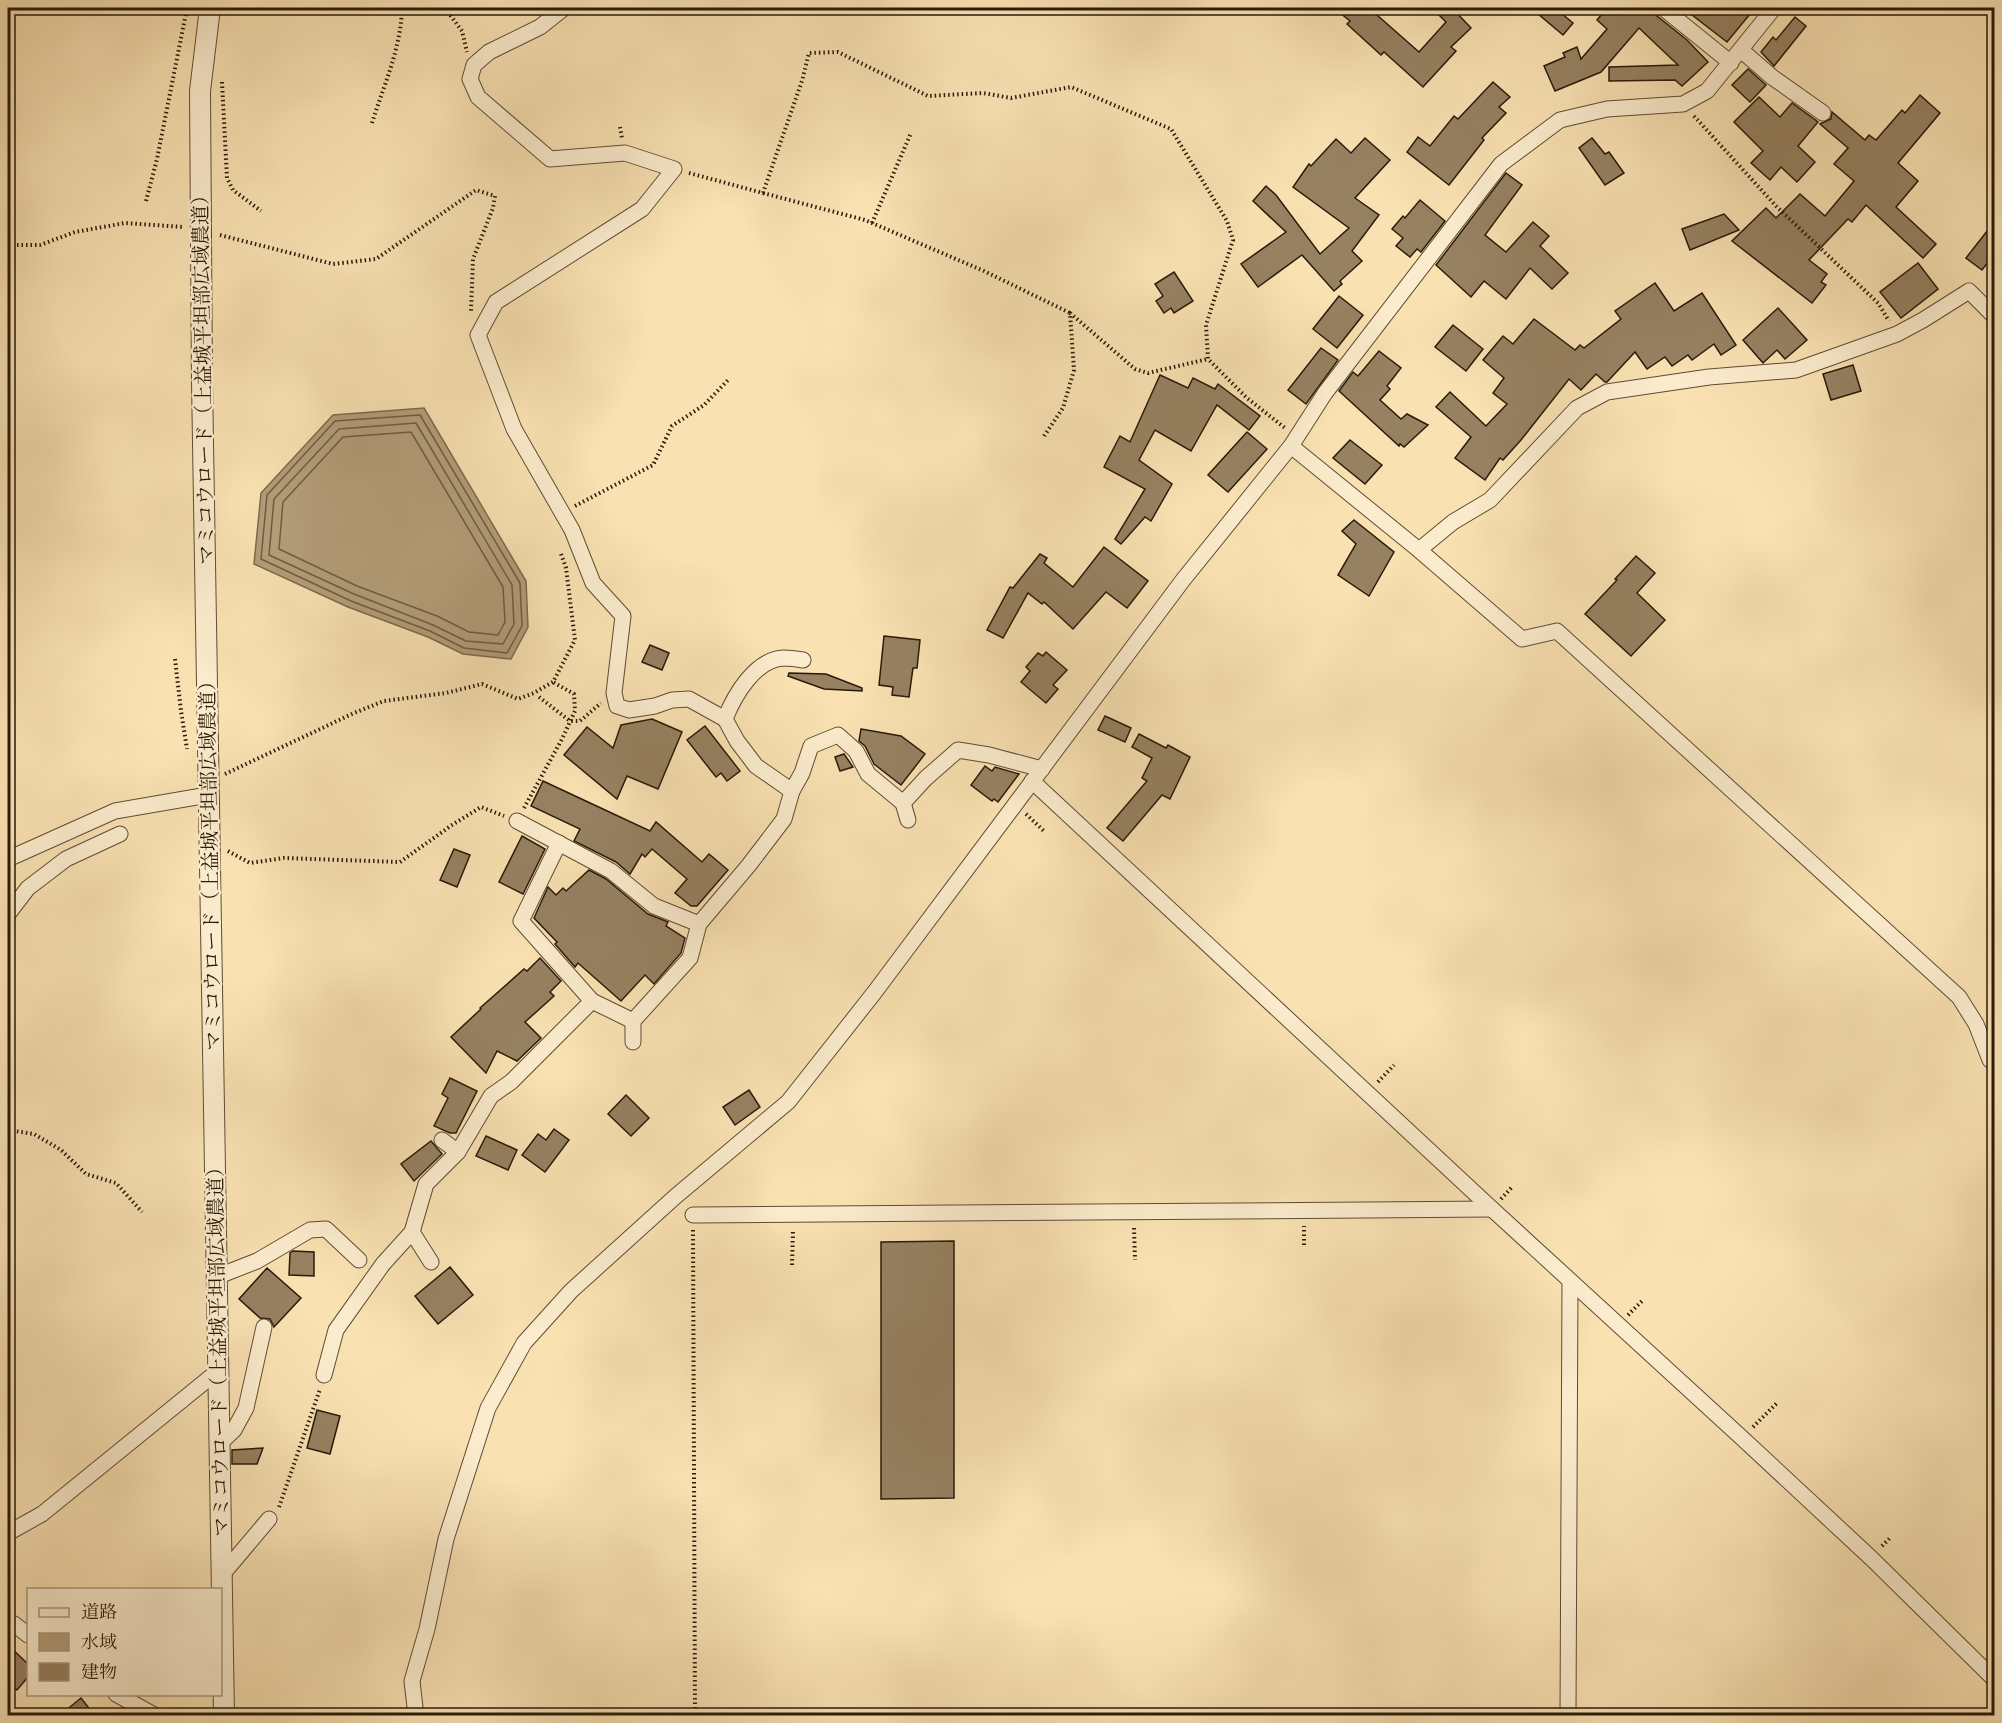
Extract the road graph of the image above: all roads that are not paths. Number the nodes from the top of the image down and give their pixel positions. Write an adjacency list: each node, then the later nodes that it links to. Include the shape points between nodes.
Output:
1 (210, 8): 13 (street, マミコウロード（上益城平坦部広域農道）, via 200,91)
2 (564, 8): 11 (street, via 540,27 489,52 474,65 470,79 478,97 549,159 625,153 674,169 642,209 496,302 478,335 514,429 575,537 593,583 623,616 614,693 617,706 629,710 689,699)
3 (1664, 8): 5 (street)
4 (1774, 8): 5 (street)
5 (1736, 57): 6 (street); 8 (street, via 1707,91 1683,104 1606,109 1560,120 1501,164 1325,393)
6 (1823, 113)
7 (1995, 316): 9 (street, via 1969,291 1897,334 1796,370 1708,377 1607,392 1577,408 1490,500 1453,522)
8 (1294, 442): 9 (street); 12 (street, via 1183,580)
9 (1419, 550): 26 (street, via 1522,639 1557,631 1959,996)
10 (803, 660): 11 (street, via 782,658 760,667 742,685)
11 (725, 719): 14 (street, via 756,766)
12 (1037, 775): 15 (street, via 989,755 958,750); 29 (street); 51 (street, via 788,1102 588,1275 524,1343 488,1408 446,1539 412,1681)
13 (208, 789): 20 (street, via 115,812); 34 (street, マミコウロード（上益城平坦部広域農道）)
14 (792, 791): 15 (street, via 811,746 838,735 856,751 868,774); 22 (street, via 784,819)
15 (903, 803): 16 (street)
16 (908, 820)
17 (517, 821): 19 (street)
18 (120, 834): 21 (street, via 66,859 28,888)
19 (559, 843): 22 (street, via 611,870 654,906); 23 (street, via 521,921)
20 (8, 859)
21 (8, 914)
22 (699, 924): 24 (street, via 690,958)
23 (592, 1001): 24 (street); 28 (street, via 511,1082 491,1096)
24 (633, 1022): 25 (street)
25 (633, 1042)
26 (1995, 1063)
27 (442, 1140): 28 (street)
28 (458, 1152): 31 (street, via 426,1184)
29 (1492, 1209): 30 (street); 35 (street)
30 (693, 1215)
31 (412, 1232): 33 (street); 38 (street, via 383,1264 336,1330)
32 (359, 1260): 34 (street, via 326,1229 310,1230 257,1261)
33 (431, 1262)
34 (216, 1277): 37 (street, マミコウロード（上益城平坦部広域農道）)
35 (1570, 1281): 47 (street); 52 (street)
36 (264, 1327): 39 (street, via 246,1408 234,1430)
37 (218, 1371): 39 (street, マミコウロード（上益城平坦部広域農道）); 41 (street, via 42,1514)
38 (324, 1375)
39 (219, 1444): 42 (street, マミコウロード（上益城平坦部広域農道）)
40 (269, 1519): 42 (street)
41 (8, 1533)
42 (221, 1576): 43 (street, マミコウロード（上益城平坦部広域農道）)
43 (221, 1588)
44 (222, 1623): 50 (street, マミコウロード（上益城平坦部広域農道）)
45 (8, 1628): 46 (street, via 14,1624)
46 (27, 1634)
47 (1995, 1679)
48 (118, 1696): 49 (street)
49 (156, 1716)
50 (224, 1716)
51 (416, 1716)
52 (1568, 1716)

